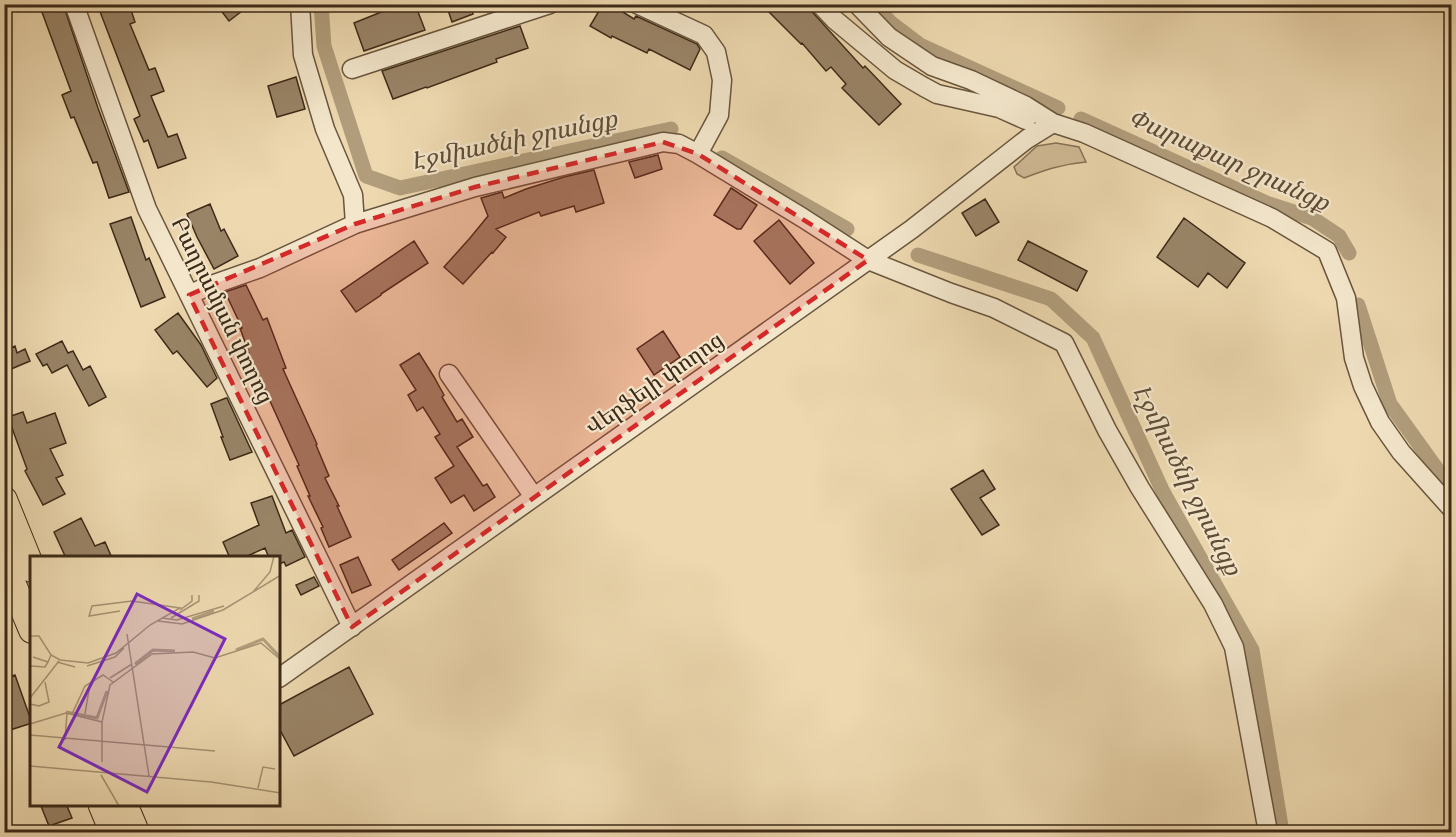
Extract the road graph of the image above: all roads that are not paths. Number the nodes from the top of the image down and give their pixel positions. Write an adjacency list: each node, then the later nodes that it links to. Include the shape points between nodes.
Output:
1 (74, 4): 15 (street, Բաղրամյան փողոց, via 147,209)
2 (300, 4): 13 (street, via 303,55 325,129 353,195)
3 (550, 4): 7 (street)
4 (638, 4): 12 (street, via 704,35 716,52 722,80 719,116)
5 (820, 4): 9 (street, via 895,70 924,87 937,94 999,108)
6 (857, 4): 8 (street, via 890,37 932,66)
7 (352, 69)
8 (1018, 102): 9 (street); 10 (street)
9 (1026, 120): 11 (street)
10 (1053, 123): 11 (street, Վերֆելի փողոց); 19 (street, via 1084,133 1272,218 1327,251 1346,298 1354,358 1380,422)
11 (1028, 139): 14 (street, Վերֆելի փողոց)
12 (698, 154): 13 (street, via 679,144 663,142 476,187); 14 (street)
13 (355, 225): 15 (street)
14 (868, 260): 17 (street, Վերֆելի փողոց); 29 (street, via 994,308 1064,343 1107,429 1213,604 1234,647)
15 (189, 295): 23 (street, Բաղրամյան փողոց)
16 (449, 374): 17 (street)
17 (534, 498): 23 (street, Վերֆելի փողոց)
18 (4, 500): 21 (highway)
19 (1452, 509)
20 (4, 562): 22 (highway)
21 (30, 564)
22 (30, 625)
23 (352, 627): 24 (street, Վերֆելի փողոց)
24 (280, 677)
25 (102, 807): 27 (highway)
26 (125, 807): 28 (highway)
27 (113, 832)
28 (136, 832)
29 (1268, 832)

